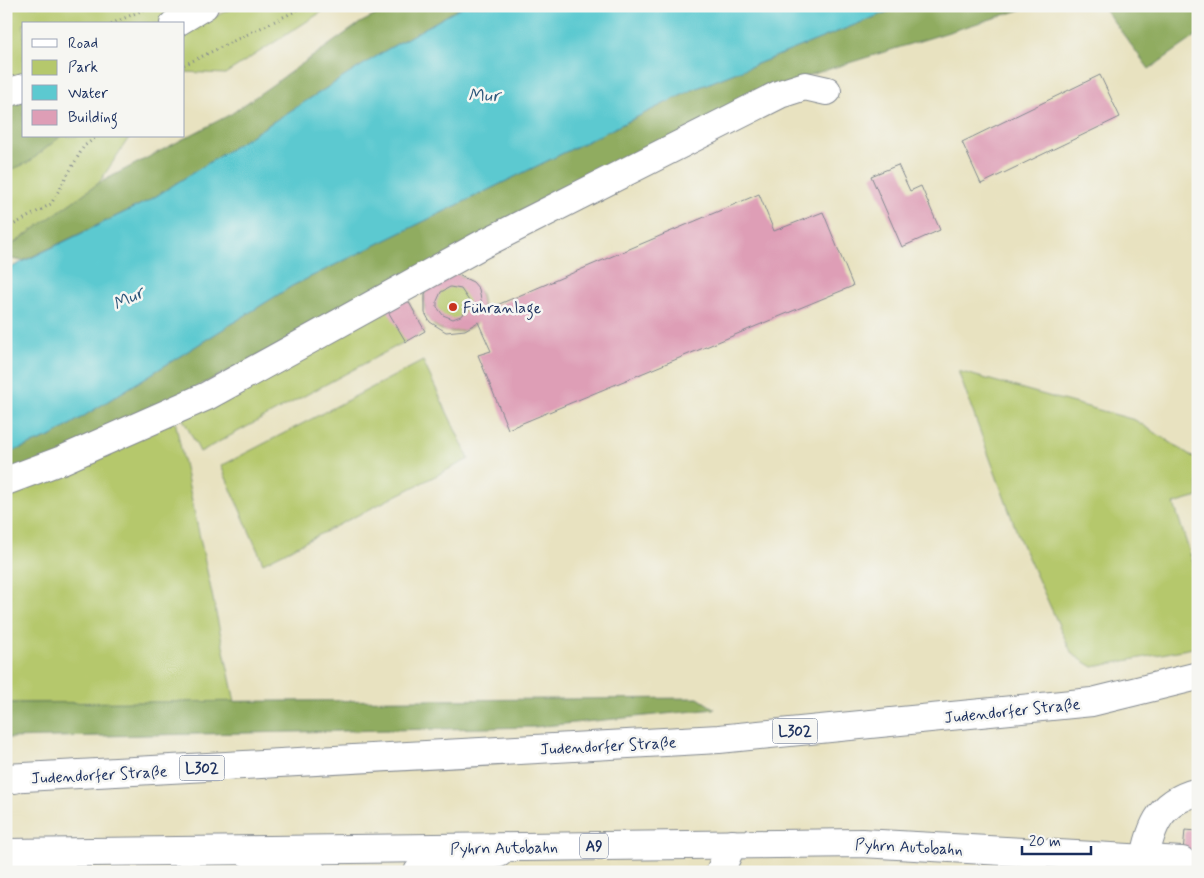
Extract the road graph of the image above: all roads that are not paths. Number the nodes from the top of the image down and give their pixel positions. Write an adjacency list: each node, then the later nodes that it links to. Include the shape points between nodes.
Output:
1 (204, 6): 2 (main road)
2 (177, 22)
3 (22, 89): 5 (main road)
4 (827, 91): 6 (main road, via 805,86 780,94 481,245 206,396 62,460)
5 (6, 94)
6 (6, 481)
7 (1198, 676): 8 (main road, Judendorfer Straße / L302, via 1092,702 719,739)
8 (9, 779)
9 (1198, 792): 15 (main road, via 1178,799 1161,814 1150,831)
10 (732, 844): 11 (main road, Pyhrn Autobahn / A9); 15 (main road, Pyhrn Autobahn / A9, via 862,843); 18 (main road)
11 (522, 847): 12 (main road, Pyhrn Autobahn / A9); 17 (main road)
12 (240, 851): 13 (main road, Pyhrn Autobahn / A9); 16 (main road)
13 (6, 853)
14 (1182, 861): 15 (main road, Pyhrn Autobahn / A9)
15 (1143, 865)
16 (312, 872)
17 (418, 872)
18 (720, 872)

